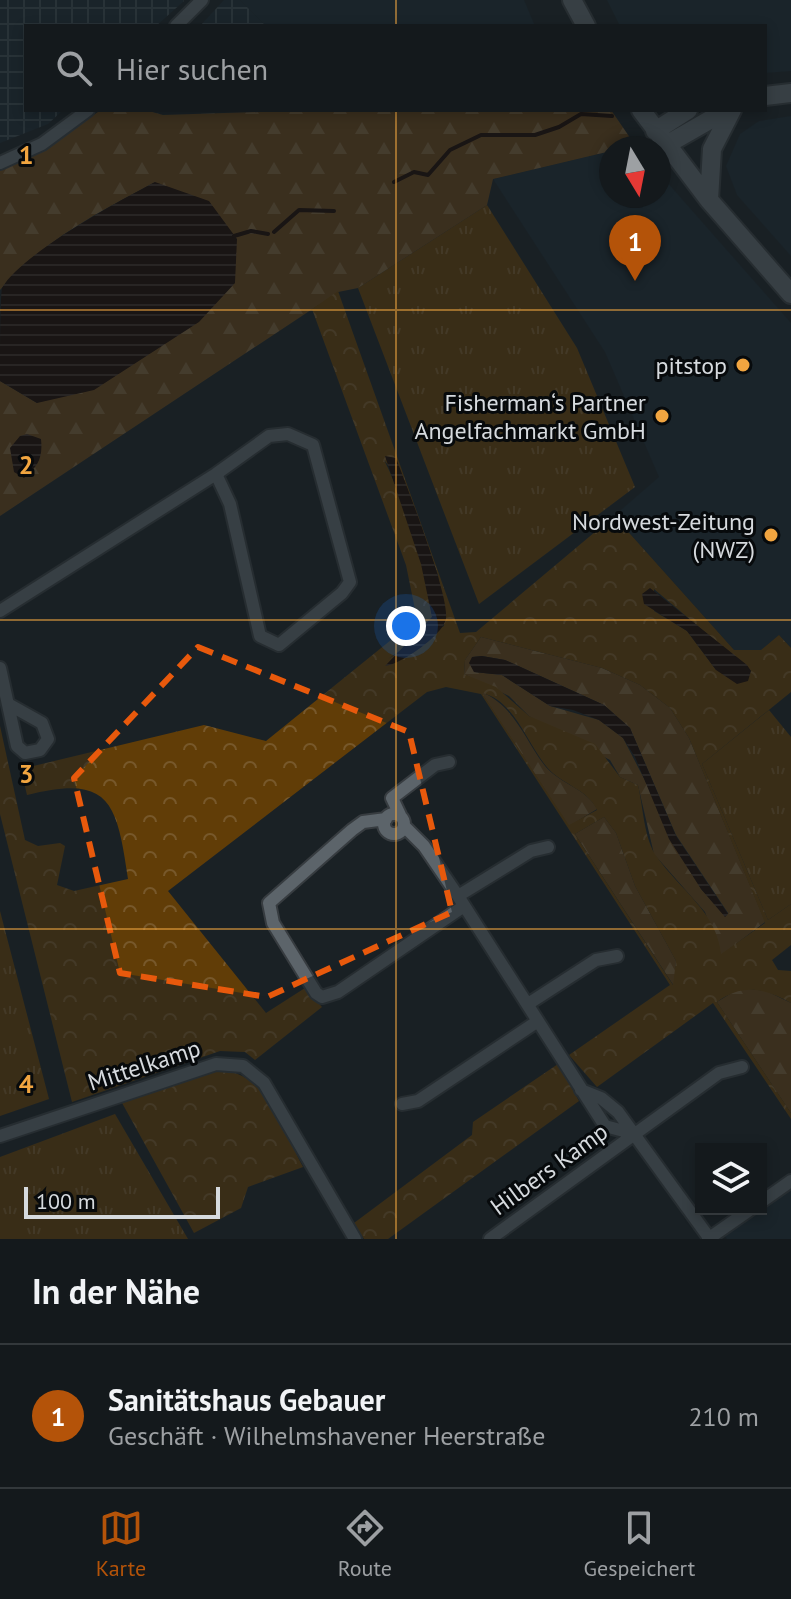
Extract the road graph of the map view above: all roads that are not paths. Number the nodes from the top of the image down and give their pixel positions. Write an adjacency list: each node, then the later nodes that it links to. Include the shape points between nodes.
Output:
1 (202, 0): 3 (street)
2 (572, 0): 4 (street)
3 (178, 24)
4 (585, 24)
5 (791, 93): 6 (street)
6 (767, 96)
7 (85, 112): 16 (street, via 42,144)
8 (642, 112): 12 (street)
9 (686, 112): 13 (street)
10 (724, 112): 14 (street)
11 (728, 112): 17 (street, via 712,149)
12 (660, 136)
13 (663, 136)
14 (666, 136)
15 (671, 151): 17 (street)
16 (0, 163)
17 (709, 200): 18 (street)
18 (791, 294)
19 (216, 474): 19 (street, via 230,504 260,636 279,645 350,582 313,445 277,434); 20 (street)
20 (0, 611)
21 (0, 668): 22 (street)
22 (8, 704)
23 (449, 762): 24 (street, via 435,765 392,798)
24 (402, 821): 26 (street); 26 (street, via 397,833 384,825 386,819 363,822 269,903 273,923 316,993 338,992)
25 (548, 847): 26 (street, via 531,851)
26 (461, 901): 28 (street)
27 (617, 956): 28 (street, via 596,960)
28 (528, 1004): 29 (street)
29 (538, 1021): 31 (street); 32 (street, via 418,1101)
30 (742, 1067): 33 (street, Hilbers Kamp, via 719,1073)
31 (581, 1090): 33 (street, via 601,1098); 33 (street, via 605,1126)
32 (402, 1104)
33 (635, 1134): 39 (street, Hilbers Kamp); 40 (street)
34 (0, 1136): 38 (street, Mittelkamp, via 216,1064 243,1066 264,1083)
35 (791, 1181): 36 (street)
36 (767, 1198)
37 (743, 1215): 40 (street)
38 (355, 1239)
39 (490, 1239)
40 (709, 1239)

